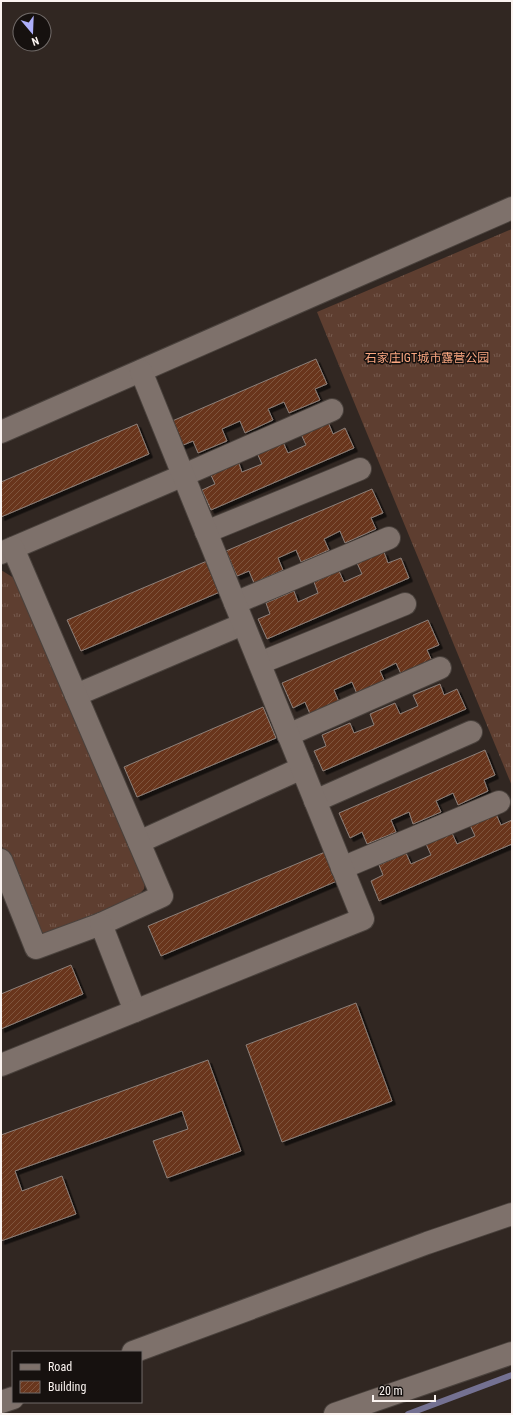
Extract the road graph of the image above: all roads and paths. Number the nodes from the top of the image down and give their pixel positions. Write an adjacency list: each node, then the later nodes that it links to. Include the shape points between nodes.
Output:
1 (512, 208): 2 (street)
2 (140, 371): 4 (street); 6 (street)
3 (332, 410): 6 (street)
4 (1, 432)
5 (360, 468): 7 (street)
6 (184, 475): 7 (street); 9 (street)
7 (206, 532): 10 (street)
8 (389, 538): 10 (street)
9 (7, 550): 15 (street)
10 (235, 603): 12 (street)
11 (405, 604): 13 (street)
12 (243, 624): 13 (street); 15 (street)
13 (260, 663): 17 (street)
14 (440, 668): 17 (street)
15 (76, 695): 21 (street)
16 (471, 732): 19 (street)
17 (288, 735): 18 (street)
18 (302, 768): 19 (street); 21 (street)
19 (315, 801): 23 (street)
20 (499, 802): 23 (street)
21 (139, 842): 24 (street, via 162,896)
22 (1, 860): 24 (street, via 36,948)
23 (342, 868): 25 (street, via 363,919)
24 (100, 924): 25 (street)
25 (135, 1011): 26 (street)
26 (1, 1065)
27 (512, 1214): 28 (street)
28 (136, 1351)
29 (512, 1353): 32 (street)
30 (12, 1398): 31 (street)
31 (1, 1402)
32 (335, 1414)

